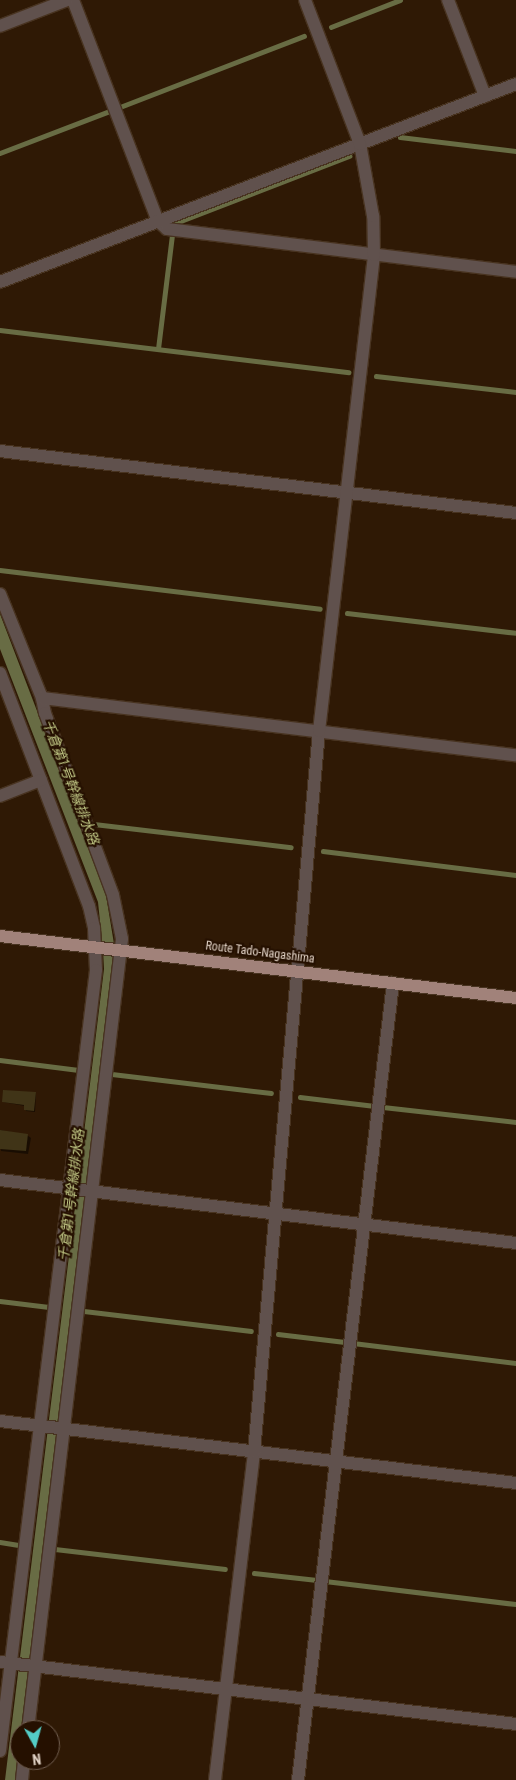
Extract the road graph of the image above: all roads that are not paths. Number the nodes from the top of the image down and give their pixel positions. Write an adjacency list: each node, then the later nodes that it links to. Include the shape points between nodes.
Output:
1 (67, 0): 5 (street)
2 (73, 0): 9 (street)
3 (305, 0): 8 (street)
4 (448, 0): 7 (street)
5 (0, 26)
6 (516, 84): 7 (street)
7 (485, 96): 8 (street)
8 (360, 144): 9 (street); 10 (street, via 373,216)
9 (158, 222): 10 (street, via 166,229); 12 (street)
10 (374, 255): 11 (street); 14 (street)
11 (516, 272)
12 (0, 282)
13 (0, 451): 14 (street)
14 (347, 493): 15 (street); 19 (street)
15 (516, 514)
16 (0, 594): 18 (street)
17 (0, 673): 21 (street)
18 (42, 698): 19 (street); 25 (street, via 113,896)
19 (319, 731): 20 (street); 26 (street)
20 (516, 754)
21 (41, 780): 22 (street); 24 (street, via 89,906)
22 (0, 796)
23 (0, 936): 24 (main road, Route Tado-Nagashima)
24 (97, 948): 25 (main road, Route Tado-Nagashima); 30 (street)
25 (120, 950): 26 (main road, Route Tado-Nagashima); 31 (street)
26 (298, 972): 27 (main road, Route Tado-Nagashima); 32 (street)
27 (393, 983): 28 (main road, Route Tado-Nagashima); 33 (street)
28 (516, 998)
29 (0, 1180): 30 (street)
30 (71, 1188): 31 (street); 36 (street)
31 (91, 1191): 32 (street); 37 (street)
32 (275, 1213): 33 (street); 38 (street)
33 (364, 1224): 34 (street); 39 (street)
34 (516, 1243)
35 (0, 1421): 36 (street)
36 (42, 1426): 37 (street); 41 (street)
37 (63, 1429): 38 (street); 42 (street)
38 (254, 1452): 39 (street); 43 (street)
39 (336, 1462): 40 (street); 44 (street)
40 (516, 1484)
41 (8, 1663): 42 (street); 47 (street)
42 (34, 1666): 43 (street); 45 (street)
43 (225, 1690): 44 (street); 48 (street)
44 (308, 1699): 46 (street); 49 (street)
45 (29, 1720)
46 (516, 1724)
47 (0, 1751)
48 (214, 1780)
49 (298, 1780)

